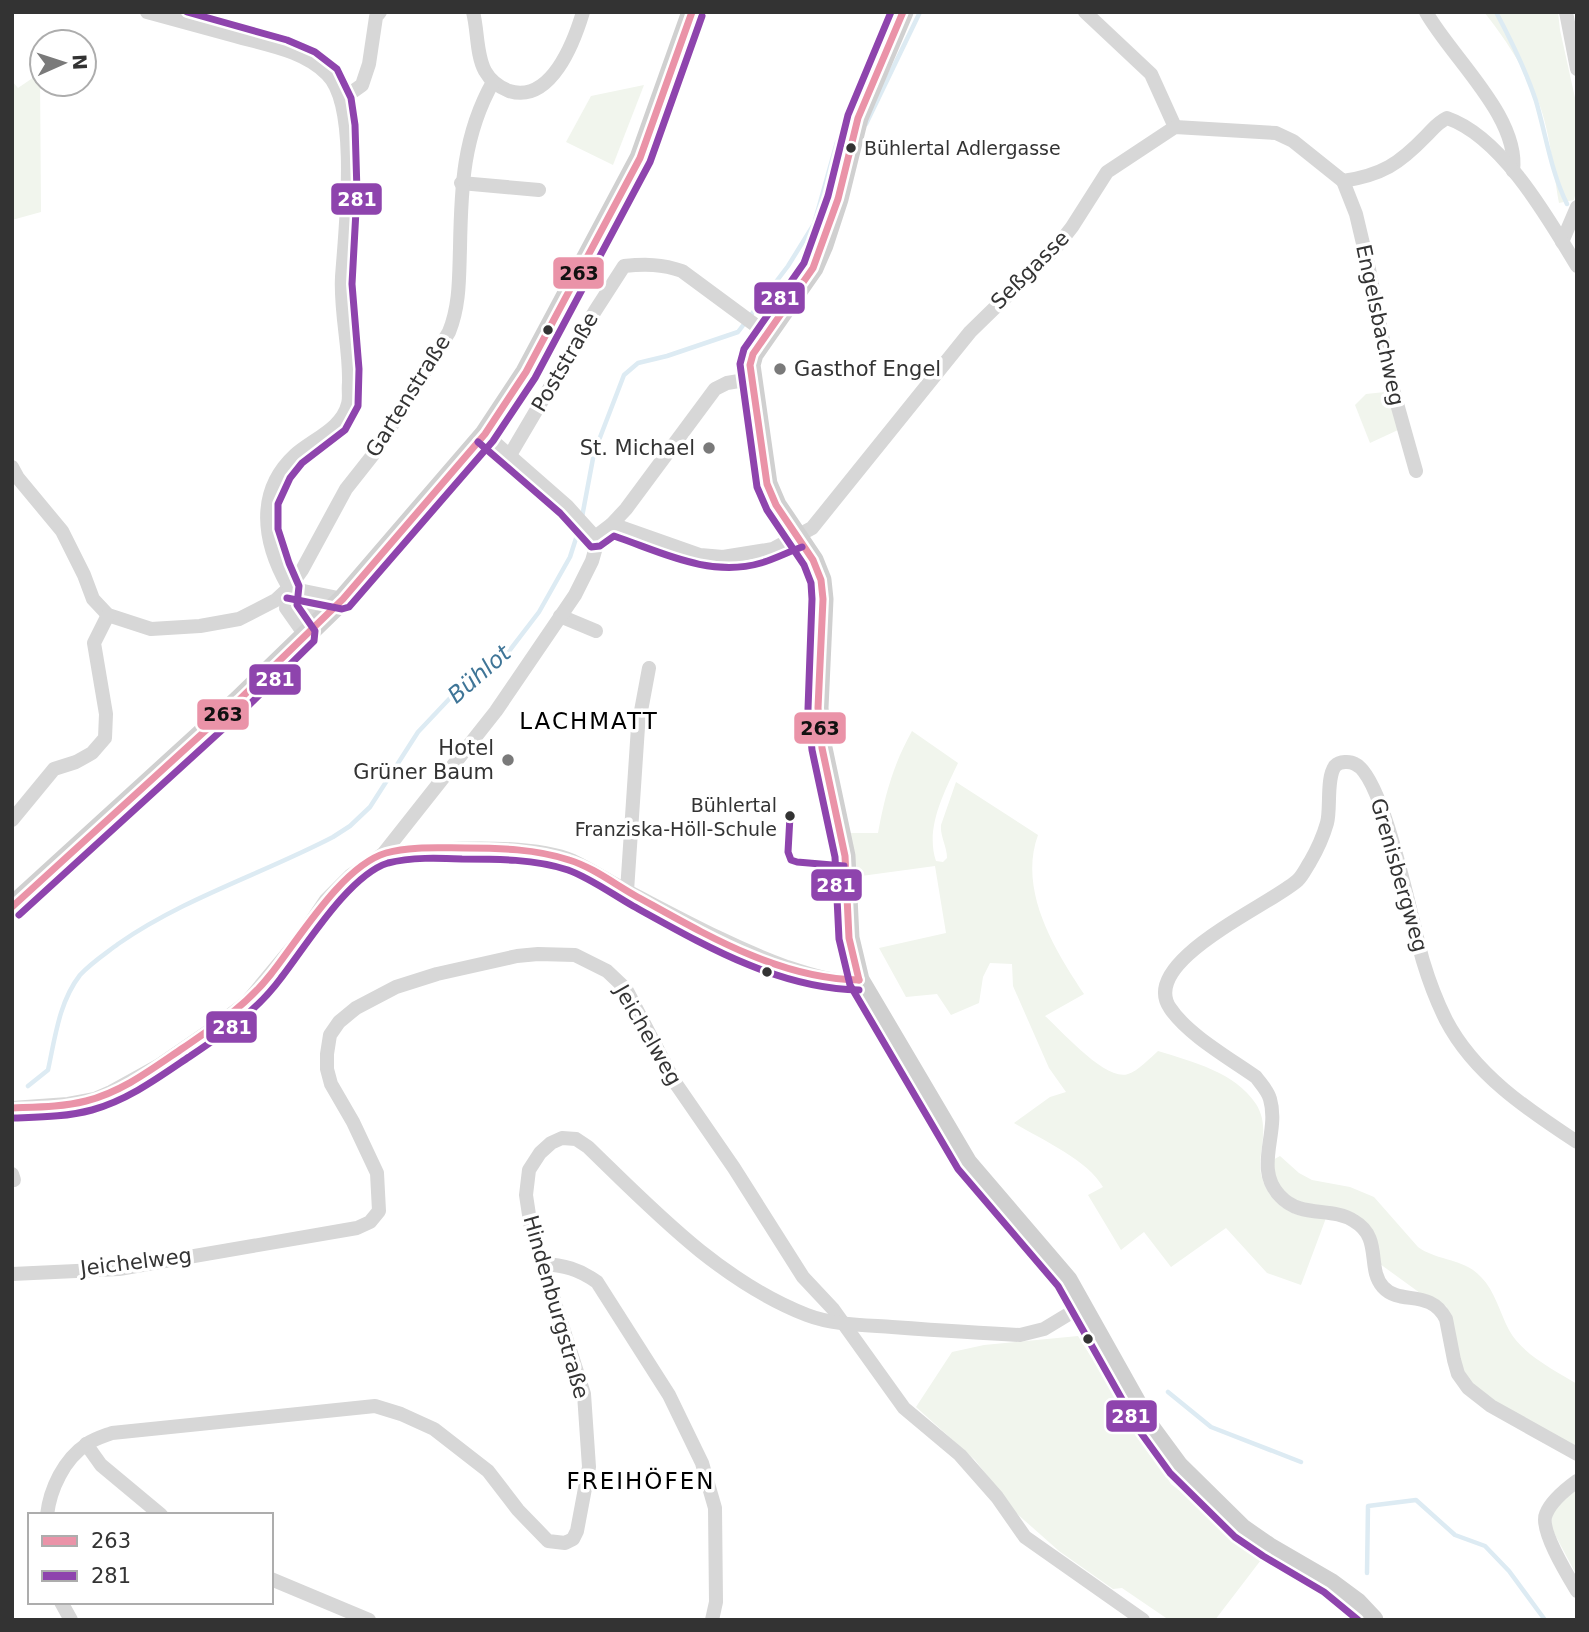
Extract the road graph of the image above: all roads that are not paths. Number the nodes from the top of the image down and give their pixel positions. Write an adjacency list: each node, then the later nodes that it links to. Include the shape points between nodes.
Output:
1 (148, 12): 12 (street, via 310,61 329,76)
2 (380, 12): 12 (street, via 362,85)
3 (474, 12): 11 (street, via 481,59)
4 (583, 12): 11 (street, via 576,35 547,83 516,92)
5 (692, 12): 23 (street, via 640,158 526,372)
6 (903, 12): 21 (street, via 858,118 838,199 813,268)
7 (1085, 12): 13 (street, via 1151,74)
8 (1426, 12): 14 (street, via 1490,99 1515,156)
9 (1566, 12): 10 (street)
10 (1577, 69)
11 (493, 82): 16 (street, Gartenstraße, via 481,103)
12 (341, 100): 30 (street, via 347,192 341,284 348,405 338,422 295,455 267,502 268,531)
13 (1175, 127): 15 (street, via 1276,133); 29 (street, Seßgasse, via 1107,172 1055,250 970,332 812,528)
14 (1513, 171): 15 (street, via 1475,131 1447,118 1387,170); 19 (street)
15 (1343, 181): 25 (street, Engelsbachweg, via 1356,215 1392,386)
16 (461, 183): 17 (street); 30 (street, Gartenstraße, via 456,317)
17 (539, 190)
18 (1577, 206): 19 (street)
19 (1562, 242): 20 (street)
20 (1577, 266)
21 (762, 329): 22 (street, via 750,365); 24 (street, Poststraße, via 682,271 650,264 625,266)
22 (751, 379): 27 (street, via 715,389); 29 (street, via 767,484)
23 (485, 434): 24 (street); 31 (street)
24 (510, 455): 28 (street)
25 (1416, 471)
26 (14, 475): 32 (street, via 62,531 93,598)
27 (612, 524): 28 (street); 29 (street, Seßgasse, via 700,555 723,557 757,552)
28 (592, 532): 33 (street, via 596,547 592,561)
29 (798, 537): 41 (street, via 821,580 818,708 842,837 849,937)
30 (289, 588): 31 (street); 32 (street, via 239,619 200,626 151,629); 34 (street, via 286,607)
31 (343, 600): 34 (street)
32 (108, 615): 37 (street, via 94,643 106,713 105,738 92,753 54,769)
33 (560, 616): 35 (street); 38 (street, via 496,711)
34 (312, 629): 40 (street)
35 (596, 632)
36 (649, 667): 39 (street, via 638,727)
37 (12, 820)
38 (383, 854): 39 (street, via 427,849 549,854 572,861); 42 (street, via 351,875 327,900 247,1002 158,1066 95,1098)
39 (627, 891): 41 (street, via 766,959 843,982)
40 (12, 907)
41 (859, 980): 46 (street, via 967,1163 1066,1280)
42 (12, 1108)
43 (1577, 1142): 49 (street, Grenisbergweg, via 1508,1094 1474,1060 1447,1023 1424,963 1375,790 1360,766 1341,762 1332,775 1323,835 1300,878 1181,959 1164,990 1167,1005 1264,1086 1272,1116 1266,1171 1280,1196 1301,1210 1354,1221 1373,1242 1377,1274 1384,1288 1393,1294 1422,1298 1442,1311 1458,1374 1468,1388)
44 (542, 1264): 47 (street, Hindenburgstraße, via 526,1195 529,1170 551,1143 576,1139 664,1222 712,1260 758,1291 808,1316); 48 (street, Hindenburgstraße, via 584,1394 589,1467 577,1531 565,1543 548,1541 488,1471 435,1429 375,1406 112,1433); 58 (street, via 582,1271 597,1282 669,1395 702,1463 715,1508 716,1602)
45 (12, 1274): 47 (street, Jeichelweg, via 119,1269 357,1228 370,1222 379,1211 377,1173 327,1069 330,1035 339,1022 376,996 437,974 538,954 575,955 607,971 626,989 694,1114 803,1277)
46 (1082, 1306): 47 (street, Hindenburgstraße, via 1044,1329 1020,1335); 60 (street, via 1150,1429 1178,1466 1242,1529 1331,1583)
47 (842, 1323): 59 (street, Jeichelweg, via 904,1408 960,1455 1026,1537)
48 (86, 1444): 51 (street, Hindenburgstraße, via 56,1482); 52 (street, via 101,1465)
49 (1577, 1454)
50 (1577, 1481): 54 (street, via 1545,1514 1545,1529)
51 (47, 1513)
52 (159, 1513)
53 (273, 1580): 57 (street)
54 (1577, 1591)
55 (62, 1604): 56 (street)
56 (71, 1620)
57 (369, 1620)
58 (712, 1620)
59 (1143, 1620)
60 (1373, 1620)

